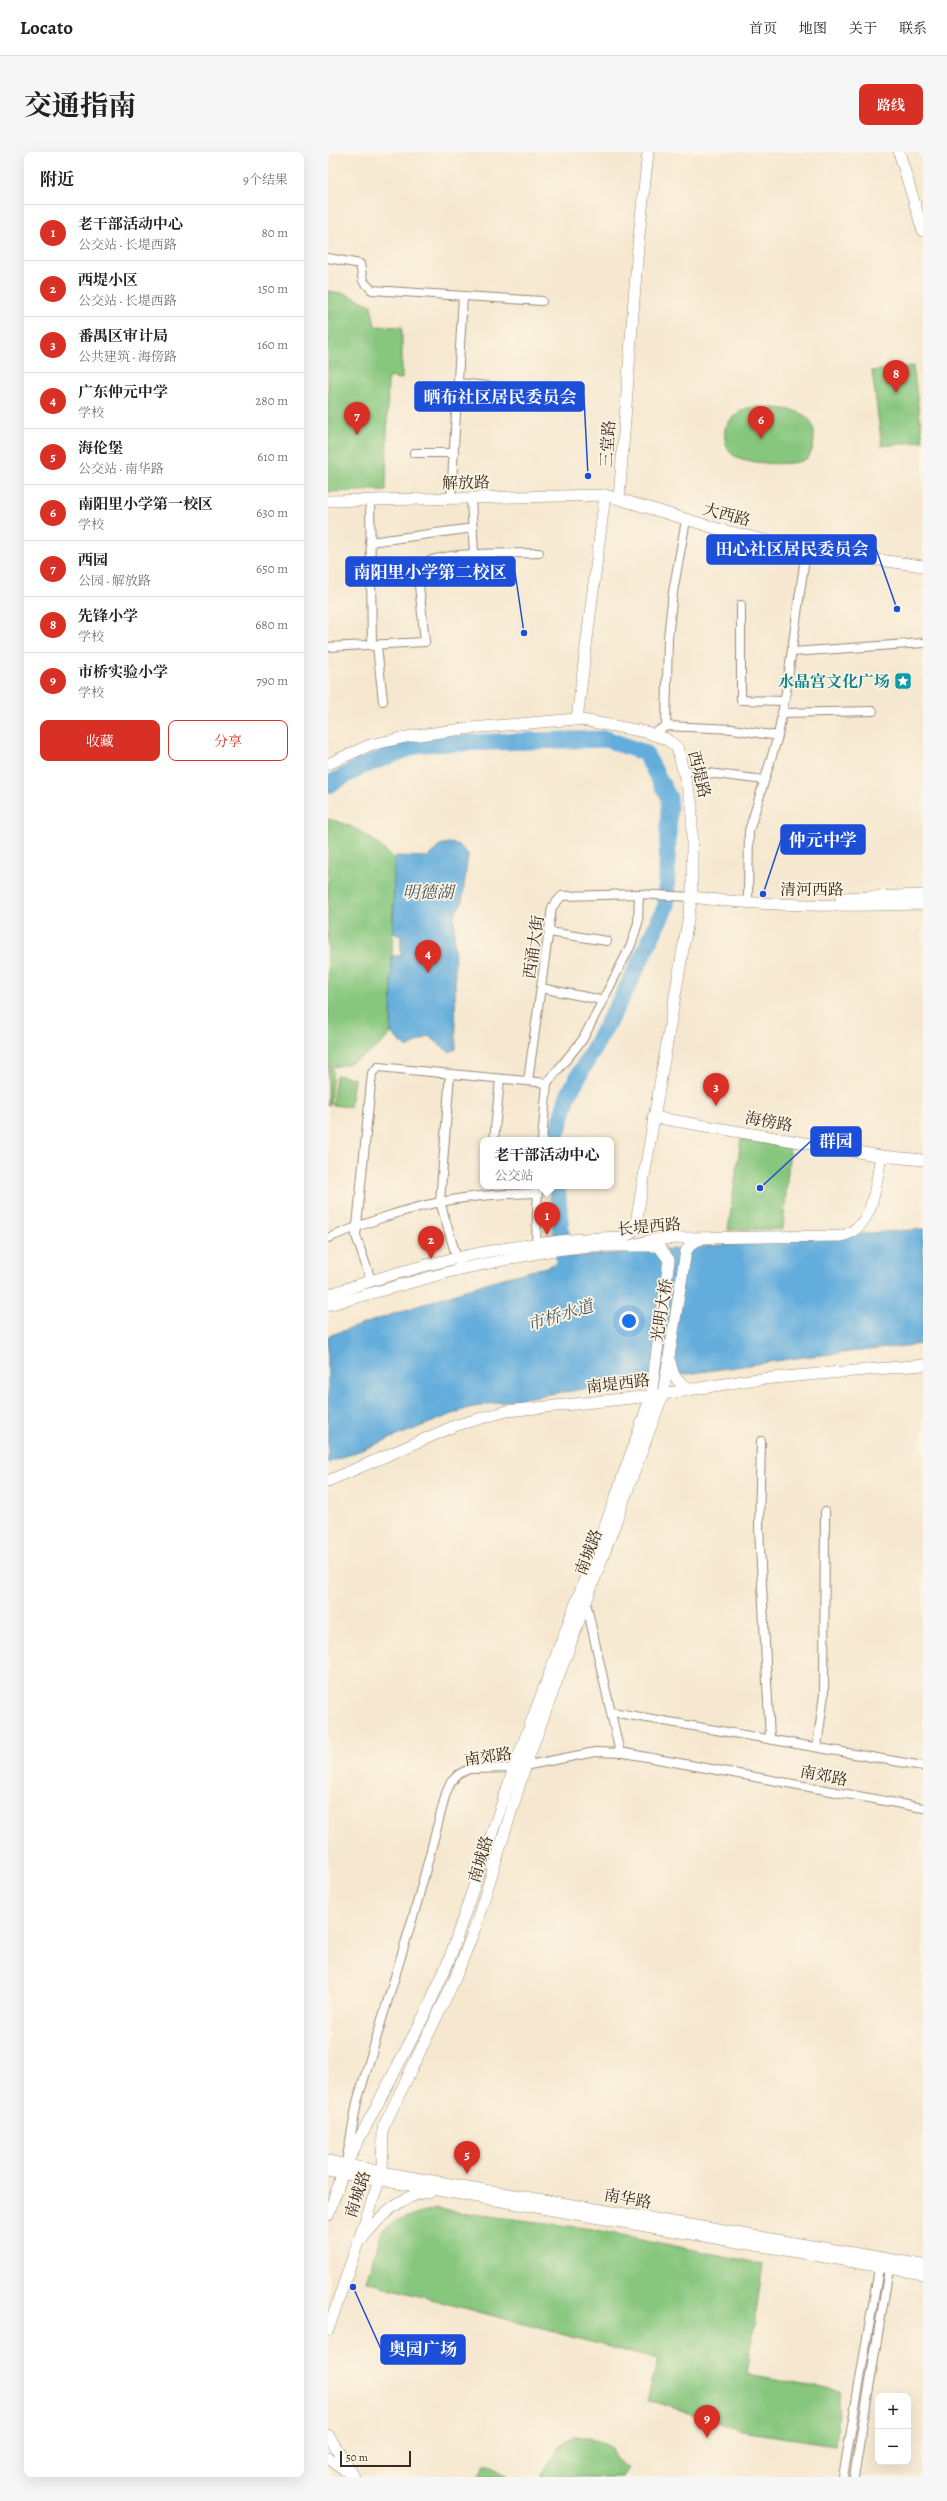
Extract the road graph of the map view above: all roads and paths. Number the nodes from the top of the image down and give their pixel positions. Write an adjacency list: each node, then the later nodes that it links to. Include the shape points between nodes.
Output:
1 (648, 152): 14 (street, 三堂路, via 638,246)
2 (899, 152): 3 (street)
3 (923, 231)
4 (328, 258): 5 (street, via 360,264 363,281 372,290)
5 (463, 296): 6 (street); 7 (street)
6 (542, 301)
7 (458, 383): 8 (street); 10 (street)
8 (542, 391)
9 (414, 452): 10 (street)
10 (454, 453): 12 (street)
11 (605, 495): 13 (street, 解放路); 14 (street); 33 (street)
12 (451, 498): 13 (street, 解放路); 16 (street, 解放路)
13 (471, 498): 18 (street)
14 (619, 499): 17 (street, 大西路)
15 (328, 500): 16 (street, 解放路)
16 (370, 500): 19 (street)
17 (686, 520): 20 (street, 大西路); 34 (street, via 668,638)
18 (473, 528): 19 (street); 22 (street)
19 (370, 542): 26 (street)
20 (806, 550): 23 (street, 大西路); 28 (street)
21 (539, 553): 22 (street)
22 (474, 554): 26 (street, via 426,561 417,566 424,642)
23 (923, 566)
24 (741, 605): 30 (street, via 741,700)
25 (923, 643): 28 (street)
26 (375, 646): 27 (street); 29 (street)
27 (328, 647)
28 (792, 652): 30 (street)
29 (383, 701)
30 (784, 701): 32 (street)
31 (873, 711): 32 (street)
32 (782, 713): 36 (street)
33 (576, 719): 35 (street, 西堤路); 37 (street, 西堤路, via 412,736 370,744)
34 (666, 726): 35 (street); 36 (street, via 733,729)
35 (653, 734): 38 (street, 西堤路, via 677,747)
36 (778, 736): 39 (street)
37 (328, 764)
38 (684, 770): 39 (street); 42 (street, 西堤路, via 692,805)
39 (764, 780): 43 (street, via 749,831)
40 (638, 894): 42 (street, 西涌大街); 45 (street, 西涌大街, via 562,896 552,907); 48 (street, via 638,922 631,945)
41 (923, 895): 43 (street, 清河西路, via 812,900)
42 (692, 897): 43 (street, 清河西路); 44 (street, 清河西路, via 748,904 809,906); 53 (street, 西堤路)
43 (748, 899)
44 (923, 904)
45 (549, 932): 46 (street); 47 (street, 西涌大街)
46 (607, 941)
47 (541, 988): 48 (street); 51 (street, 西涌大街)
48 (602, 1000): 52 (street, via 583,1039)
49 (450, 1074): 50 (street); 61 (street); 63 (street, via 378,1067 372,1073)
50 (500, 1078): 51 (street); 54 (street)
51 (528, 1081): 52 (street)
52 (547, 1083): 55 (street)
53 (653, 1118): 56 (street, 海傍路); 62 (street, 西堤路)
54 (494, 1137)
55 (542, 1137)
56 (880, 1156): 57 (street); 65 (street, 长堤西路, via 870,1209 863,1224 850,1234 809,1238)
57 (923, 1160)
58 (489, 1189): 60 (street)
59 (538, 1189): 60 (street); 68 (street)
60 (489, 1195): 61 (street)
61 (440, 1202): 63 (street); 69 (street)
62 (637, 1219): 66 (street, 长堤西路, via 635,1229 628,1235); 67 (street, 光明大桥, via 645,1235)
63 (357, 1227): 64 (street); 70 (street, via 356,1236)
64 (328, 1238)
65 (701, 1238): 67 (street, 长堤西路); 73 (street, 光明大桥, via 692,1243 686,1251)
66 (588, 1242): 67 (street, 长堤西路, via 630,1246); 68 (street, 长堤西路)
67 (657, 1243): 77 (street, 光明大桥, via 668,1256 670,1264)
68 (543, 1245): 69 (street, 长堤西路)
69 (458, 1264): 70 (street, 长堤西路); 72 (street, 长堤西路)
70 (371, 1280): 71 (street, 长堤西路)
71 (328, 1295)
72 (328, 1305)
73 (669, 1356): 75 (street, 光明大桥); 76 (street, via 672,1373 678,1382)
74 (923, 1365): 76 (street, 南堤西路, via 750,1380)
75 (664, 1389): 76 (street, 南堤西路); 77 (street, 南堤西路); 81 (street, 南城路)
76 (693, 1389)
77 (651, 1396): 79 (street, 南堤西路, via 480,1417); 88 (street, 南城路)
78 (761, 1441): 83 (street, via 759,1527)
79 (328, 1481)
80 (825, 1512): 84 (street, via 824,1694)
81 (586, 1602): 82 (street); 86 (street, 南城路)
82 (612, 1712): 83 (street); 85 (street)
83 (770, 1739): 84 (street)
84 (817, 1747): 87 (street)
85 (620, 1753): 86 (street, 南郊路, via 595,1752); 89 (street, 南郊路)
86 (526, 1764): 88 (street, 南郊路); 93 (street, 南城路, via 466,1954 383,2128)
87 (923, 1766)
88 (514, 1768): 91 (street, 南城路, via 457,1941 442,1978); 91 (street, 南郊路, via 469,1769 451,1782 446,1793 416,1907 357,2102)
89 (923, 1808)
90 (328, 2161): 91 (street, 南华路)
91 (344, 2169): 92 (street, 南华路); 93 (street, 南华路); 95 (street, 南城路)
92 (328, 2171)
93 (381, 2176): 94 (street, 南华路); 96 (street, 南城路); 97 (street, 南华路)
94 (437, 2190): 96 (street, via 398,2202 378,2219); 97 (street, 南华路)
95 (328, 2215)
96 (356, 2248): 100 (street, 南城路)
97 (885, 2263): 98 (street, 南华路); 99 (street, 南华路); 105 (street); 106 (street)
98 (923, 2265)
99 (923, 2274)
100 (329, 2326): 101 (street, 南城路)
101 (328, 2337)
102 (328, 2434): 104 (street)
103 (328, 2458): 104 (street)
104 (355, 2477)
105 (843, 2477)
106 (854, 2477)

